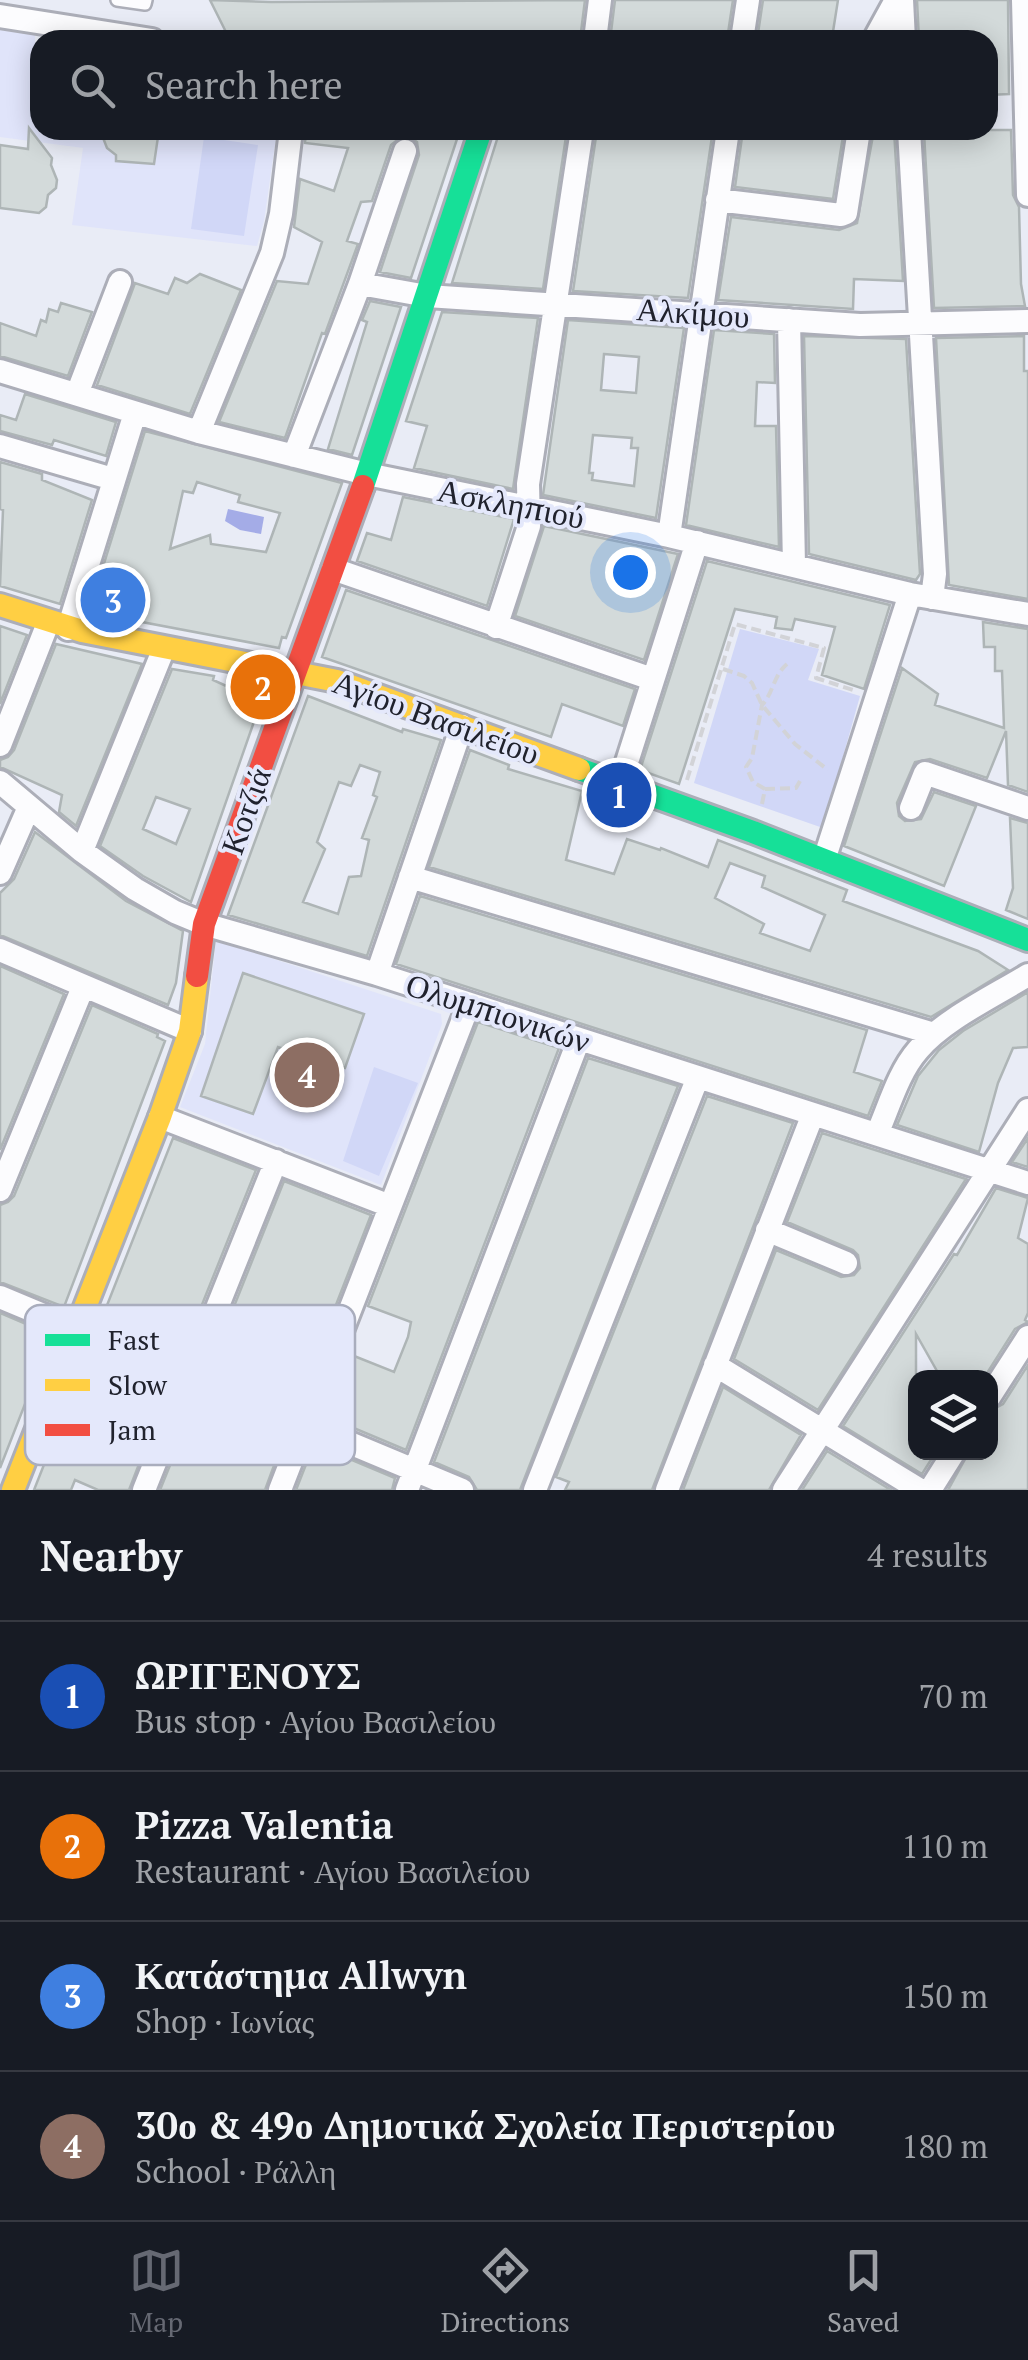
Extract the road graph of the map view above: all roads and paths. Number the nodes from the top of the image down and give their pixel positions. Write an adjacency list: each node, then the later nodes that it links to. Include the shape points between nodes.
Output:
1 (117, 0): 2 (lane)
2 (146, 0)
3 (600, 0): 9 (street)
4 (748, 0): 10 (street)
5 (899, 0): 11 (street); 12 (street)
6 (1022, 0): 20 (street)
7 (0, 16): 8 (street)
8 (89, 30)
9 (596, 30)
10 (744, 30)
11 (880, 30)
12 (903, 30)
13 (290, 140): 33 (street, via 272,254)
14 (478, 140): 24 (street, Κοτζιά)
15 (580, 140): 25 (street)
16 (727, 140): 21 (street)
17 (858, 140): 21 (street, via 846,213)
18 (911, 140): 29 (street)
19 (405, 152): 23 (street)
20 (1028, 195)
21 (718, 200): 26 (street)
22 (120, 282): 31 (street)
23 (360, 284): 24 (street, Αλκίμου); 35 (street)
24 (427, 296): 25 (street, Αλκίμου); 36 (street, Κοτζιά)
25 (555, 304): 26 (street, Αλκίμου); 38 (street)
26 (700, 313): 27 (street, Αλκίμου); 39 (street)
27 (789, 320): 29 (street, Αλκίμου); 41 (street)
28 (1028, 321): 29 (street, Αλκίμου)
29 (922, 325): 43 (street, via 934,574)
30 (0, 370): 31 (street, Ασκληπιού)
31 (77, 394): 32 (street, Ασκληπιού)
32 (135, 413): 33 (street, Ασκληπιού); 37 (street)
33 (199, 432): 35 (street, Ασκληπιού)
34 (0, 446): 37 (street)
35 (294, 456): 36 (street, Ασκληπιού)
36 (367, 474): 38 (street, Ασκληπιού); 42 (street, Κοτζιά)
37 (113, 479): 46 (street)
38 (530, 508): 39 (street, Ασκληπιού); 47 (street)
39 (669, 536): 40 (street, Ασκληπιού)
40 (697, 542): 41 (street, Ασκληπιού); 52 (street)
41 (794, 565): 43 (street, Ασκληπιού)
42 (333, 570): 47 (street); 51 (street, Κοτζιά)
43 (921, 596): 45 (street, Ασκληπιού); 53 (street)
44 (0, 604): 46 (street, Αγίου Βασιλείου)
45 (1028, 614)
46 (58, 626): 48 (street, Αγίου Βασιλείου); 56 (street)
47 (496, 627): 52 (street)
48 (164, 648): 51 (street, Αγίου Βασιλείου); 67 (street)
49 (787, 664): 54 (path)
50 (722, 669): 53 (path, via 736,624 824,648 816,678); 54 (path, via 752,683); 62 (path)
51 (298, 671): 55 (street, Αγίου Βασιλείου); 71 (street, Κοτζιά)
52 (652, 680): 60 (street)
53 (877, 697): 59 (street)
54 (762, 705): 59 (path, via 809,758); 61 (path, via 746,768)
55 (462, 726): 60 (street, Αγίου Βασιλείου); 70 (street)
56 (0, 746)
57 (800, 781): 61 (path, via 796,788)
58 (0, 782): 63 (street, Ολυμπιονικών)
59 (849, 782): 68 (street)
60 (620, 784): 62 (street, Αγίου Βασιλείου)
61 (765, 790): 66 (path)
62 (678, 805): 66 (street, Αγίου Βασιλείου)
63 (29, 807): 67 (street, Ολυμπιονικών); 69 (street)
64 (911, 808): 65 (street, via 925,773)
65 (1028, 808)
66 (753, 832): 68 (street, Αγίου Βασιλείου)
67 (82, 851): 71 (street, Ολυμπιονικών, via 135,889)
68 (824, 860): 72 (street, Αγίου Βασιλείου)
69 (0, 873)
70 (410, 877): 74 (street); 79 (street)
71 (204, 924): 74 (street, Ολυμπιονικών); 78 (street, Κοτζιά)
72 (1028, 940)
73 (0, 950): 76 (street)
74 (377, 974): 77 (street, Ολυμπιονικών)
75 (1028, 975): 79 (street)
76 (83, 987): 78 (street); 89 (street)
77 (469, 1004): 80 (street, Ολυμπιονικών); 90 (street)
78 (190, 1030): 84 (street, Κοτζιά)
79 (934, 1034): 85 (street, via 902,1073)
80 (579, 1039): 81 (street, Ολυμπιονικών); 107 (street)
81 (698, 1078): 83 (street, Ολυμπιονικών); 112 (street)
82 (1028, 1110): 87 (street)
83 (814, 1114): 85 (street, Ολυμπιονικών); 91 (street)
84 (160, 1117): 86 (street); 94 (street, Κοτζιά)
85 (877, 1134): 87 (street, Ολυμπιονικών)
86 (276, 1161): 90 (street); 95 (street)
87 (989, 1170): 88 (street, Ολυμπιονικών); 101 (street)
88 (1028, 1183)
89 (0, 1190)
90 (390, 1206): 96 (street)
91 (768, 1230): 92 (street); 99 (street)
92 (846, 1262)
93 (0, 1297): 97 (street)
94 (86, 1305)
95 (217, 1305)
96 (351, 1305)
97 (25, 1308)
98 (1028, 1337): 100 (street)
99 (715, 1365): 101 (street); 113 (street)
100 (998, 1384)
101 (823, 1429): 114 (street); 115 (street)
102 (355, 1451): 107 (street)
103 (25, 1459): 108 (street, Κοτζιά)
104 (949, 1460): 116 (street)
105 (154, 1465): 109 (street)
106 (289, 1465): 110 (street)
107 (410, 1480): 111 (street)
108 (13, 1490)
109 (144, 1490)
110 (280, 1490)
111 (462, 1490)
112 (535, 1490)
113 (667, 1490)
114 (784, 1490)
115 (920, 1490)
116 (930, 1490)

